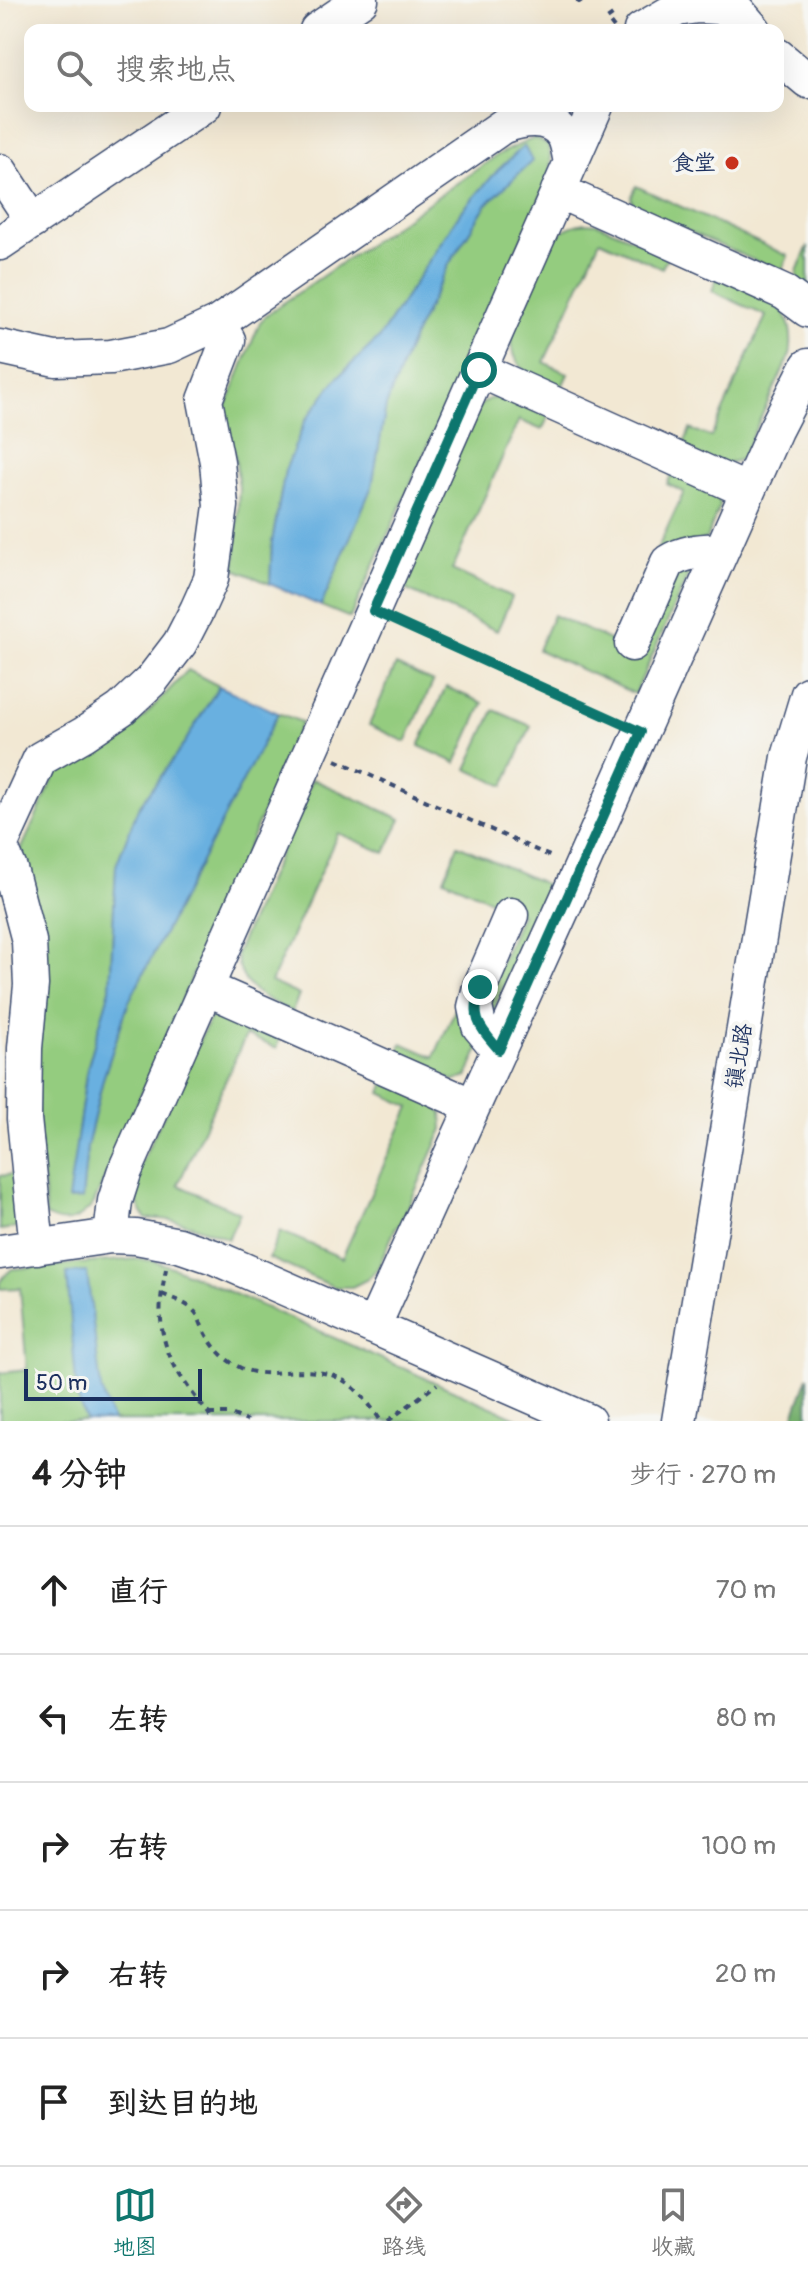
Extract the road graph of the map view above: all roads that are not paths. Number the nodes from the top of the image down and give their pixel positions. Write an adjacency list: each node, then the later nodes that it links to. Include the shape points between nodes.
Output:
1 (361, 0): 3 (street)
2 (744, 13): 4 (street, via 698,6 677,9)
3 (326, 24)
4 (651, 24)
5 (784, 61): 6 (street)
6 (808, 81)
7 (195, 112): 13 (street)
8 (523, 112): 10 (street)
9 (593, 112): 12 (street)
10 (500, 128): 12 (street, via 525,119 556,126 565,138); 16 (street)
11 (0, 171): 13 (street)
12 (565, 176): 15 (street); 19 (street)
13 (33, 221): 14 (street)
14 (0, 243)
15 (808, 310)
16 (218, 323): 17 (street, via 169,346 111,357 55,359); 29 (street, via 228,340 205,400 221,506 211,579 180,643 151,681 121,709 40,759 0,846 29,941 24,1119)
17 (0, 347)
18 (808, 366): 20 (street)
19 (479, 370): 20 (street); 25 (street)
20 (748, 491): 21 (street)
21 (721, 550): 22 (street, via 679,555 668,562); 26 (street)
22 (632, 644)
23 (808, 694): 33 (street, 镇北路, via 789,757)
24 (511, 915): 26 (street, via 475,1007 479,1026)
25 (206, 988): 27 (street); 28 (street, via 124,1173)
26 (499, 1050): 27 (street)
27 (473, 1106): 31 (street)
28 (111, 1236): 29 (street); 31 (street, via 179,1245)
29 (37, 1247): 30 (street)
30 (0, 1252)
31 (373, 1327): 32 (street)
32 (588, 1421)
33 (679, 1421)

